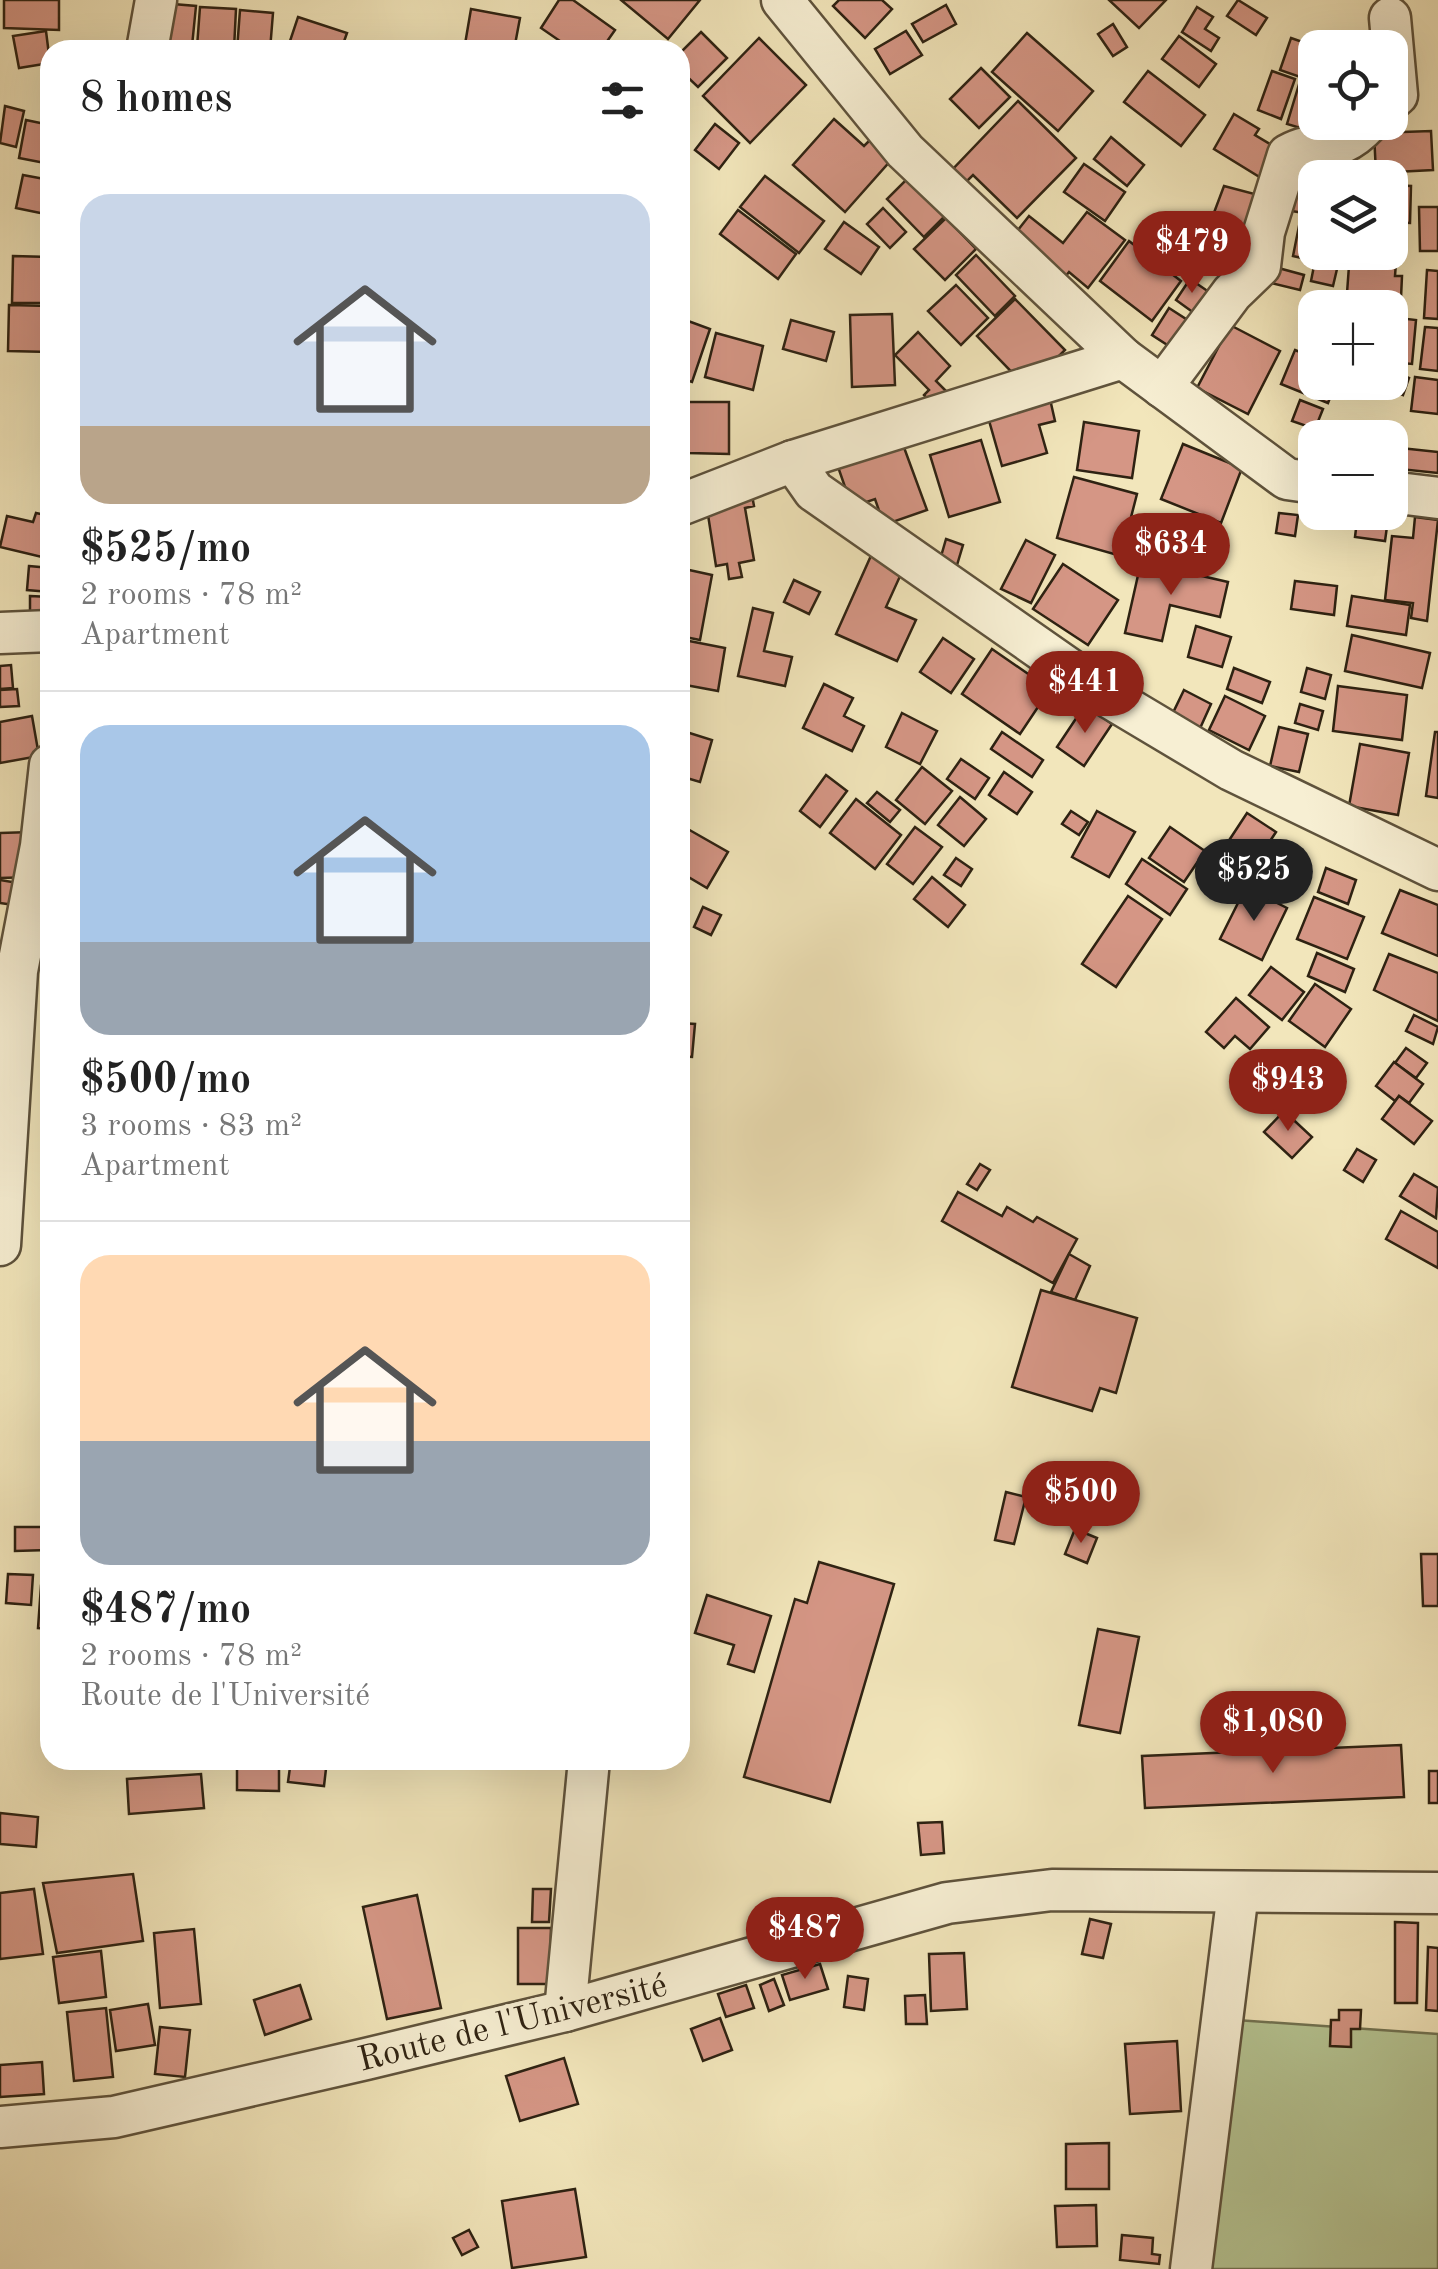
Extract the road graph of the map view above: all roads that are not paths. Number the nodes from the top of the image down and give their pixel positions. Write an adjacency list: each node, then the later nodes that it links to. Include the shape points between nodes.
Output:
1 (156, 0): 5 (street)
2 (782, 0): 7 (street, via 906,151)
3 (1390, 18): 4 (street)
4 (1391, 30)
5 (149, 40)
6 (1349, 140): 8 (street, via 1327,149 1304,146 1288,156 1260,266)
7 (1123, 358): 8 (street); 9 (street)
8 (1162, 387): 10 (street, via 1287,479)
9 (793, 461): 13 (street); 17 (street, via 814,491 1112,698 1232,770)
10 (1298, 480)
11 (1408, 494): 12 (street)
12 (1438, 498)
13 (690, 501)
14 (40, 631): 15 (street)
15 (0, 633)
16 (40, 851): 18 (street, via 17,970)
17 (1438, 870)
18 (0, 1245)
19 (588, 1770): 22 (street)
20 (1238, 1892): 21 (street, Route de l'Université); 22 (street, Route de l'Université, via 1052,1890 947,1903); 24 (street)
21 (1438, 1893)
22 (565, 2011): 23 (street, Route de l'Université, via 114,2117)
23 (0, 2126)
24 (1190, 2269)

